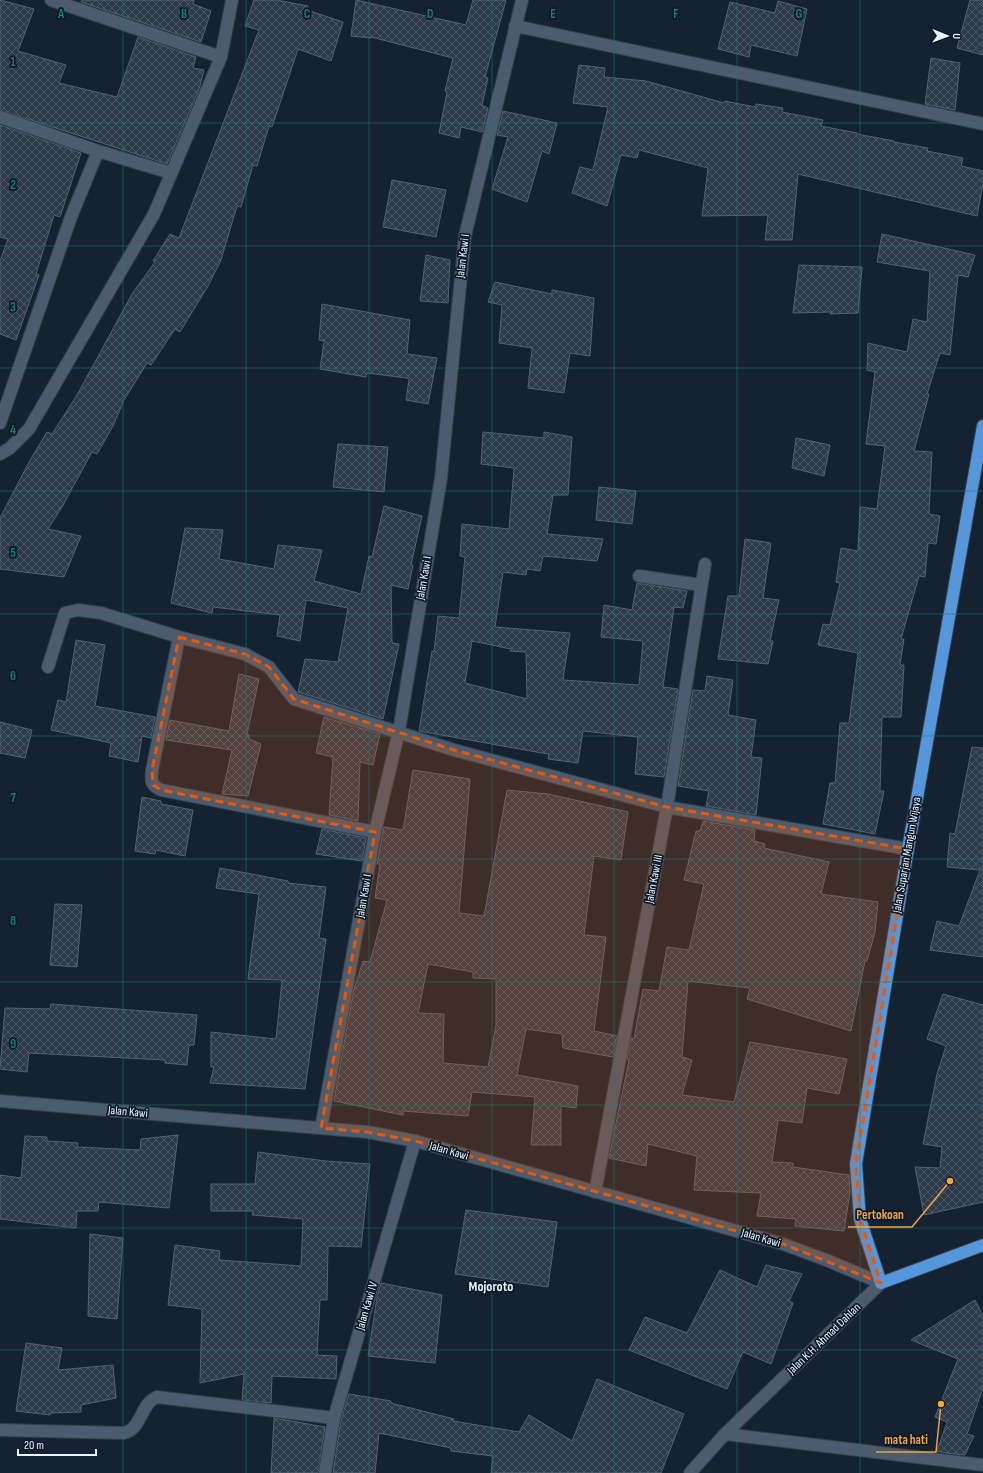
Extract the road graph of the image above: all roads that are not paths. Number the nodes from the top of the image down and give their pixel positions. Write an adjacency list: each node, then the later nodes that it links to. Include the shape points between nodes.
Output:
1 (51, 0): 5 (street)
2 (232, 0): 5 (street)
3 (522, 0): 4 (street, Jalan Kawi I)
4 (515, 26): 7 (street); 18 (street, Jalan Kawi I, via 465,236 441,478)
5 (221, 57): 9 (street)
6 (0, 117): 8 (street)
7 (983, 124)
8 (98, 151): 9 (street); 10 (street, via 71,217)
9 (171, 173): 12 (street, via 154,214 29,429)
10 (0, 423)
11 (983, 426): 21 (highway, Jalan Suparjan Mangun Wijaya)
12 (0, 454)
13 (705, 564): 15 (street, Jalan Kawi III)
14 (640, 576): 15 (street)
15 (702, 585): 19 (street, Jalan Kawi III)
16 (179, 637): 17 (street, via 101,613 71,611 63,618); 18 (street, via 245,654 269,667 294,699); 20 (street, via 152,770 153,785 161,790)
17 (48, 667)
18 (399, 731): 19 (street, via 454,750); 20 (street, Jalan Kawi I)
19 (667, 807): 21 (street); 25 (street, Jalan Kawi III)
20 (375, 832): 23 (street, Jalan Kawi I)
21 (908, 849): 27 (highway, Jalan Suparjan Mangun Wijaya, via 856,1164 860,1219)
22 (0, 1101): 23 (street, Jalan Kawi)
23 (321, 1128): 24 (street, Jalan Kawi, via 367,1132)
24 (415, 1141): 25 (street, Jalan Kawi); 28 (street, Jalan Kawi IV)
25 (595, 1192): 27 (street, Jalan Kawi, via 783,1244)
26 (983, 1245): 27 (highway, Jalan K.H. Ahmad Dahlan)
27 (881, 1283): 30 (street, Jalan K.H. Ahmad Dahlan)
28 (334, 1418): 29 (street, via 157,1397 149,1402 134,1428 124,1433); 32 (street, Jalan Kawi IV)
29 (0, 1430)
30 (725, 1434): 31 (street); 33 (street, Jalan K.H. Ahmad Dahlan)
31 (983, 1465)
32 (325, 1473)
33 (690, 1473)

